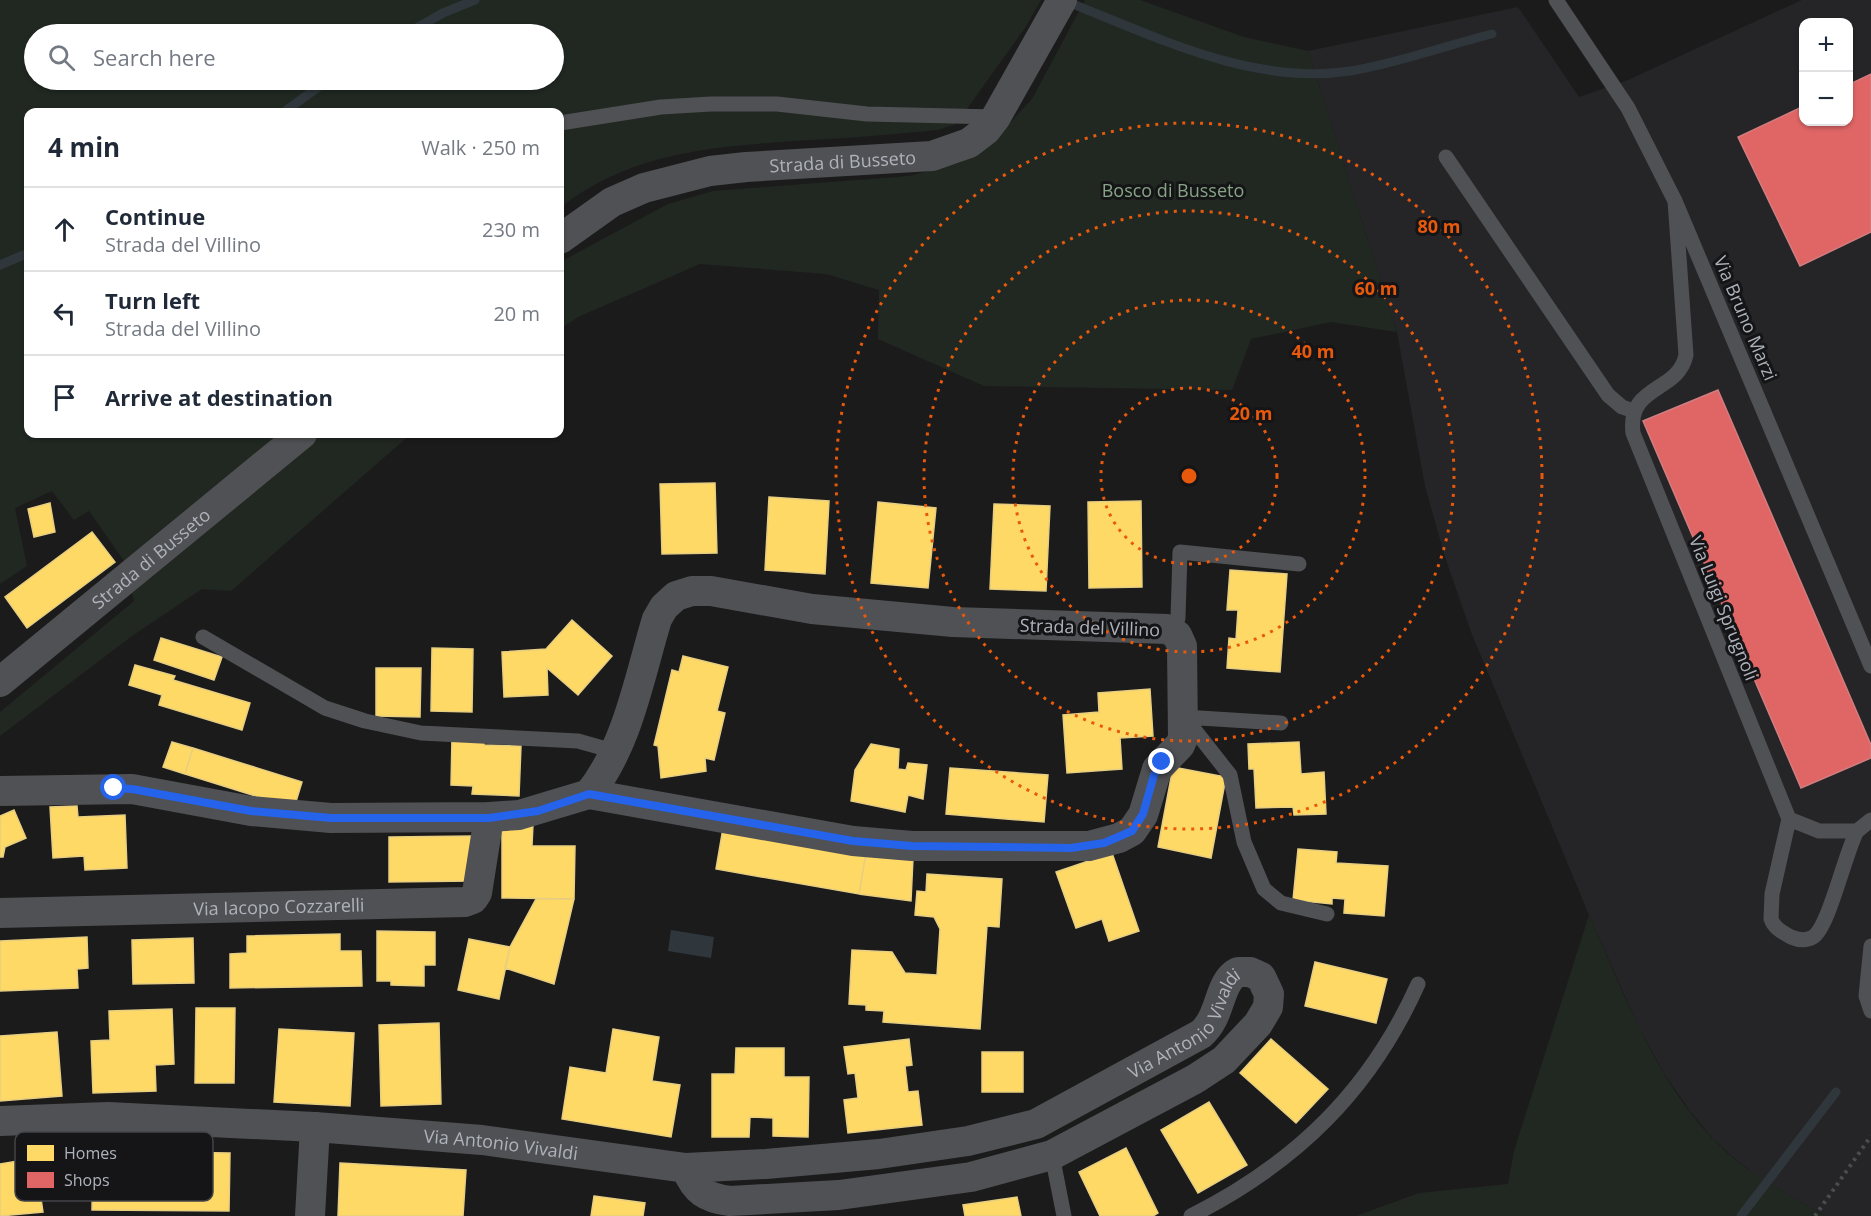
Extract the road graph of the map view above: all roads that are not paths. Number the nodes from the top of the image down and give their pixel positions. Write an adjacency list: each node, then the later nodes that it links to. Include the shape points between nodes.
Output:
1 (1556, 0): 6 (lane, Via Bruno Marzi, via 1628,108)
2 (1056, 10): 3 (street, Strada di Busseto)
3 (996, 117): 4 (lane, via 867,114 777,104 729,104 661,107); 7 (street, Strada di Busseto, via 969,143 932,156 746,167 710,171 644,188 612,202)
4 (564, 122)
5 (1446, 157): 8 (lane, via 1608,395)
6 (1675, 201): 8 (lane, via 1686,355 1676,374 1640,400); 13 (lane, Via Bruno Marzi)
7 (564, 236)
8 (1634, 411): 21 (lane, Via Luigi Sprugnoli, via 1636,444)
9 (297, 438): 14 (street, Strada di Busseto)
10 (1299, 564): 12 (lane, via 1180,552)
11 (203, 636): 17 (lane, via 325,708 364,721 421,733 578,741)
12 (1178, 639): 15 (street, Strada del Villino); 17 (street, Strada del Villino, via 1158,628 953,622 812,609 692,591 676,596 657,619)
13 (1871, 666)
14 (0, 682)
15 (1184, 717): 16 (lane); 19 (street, Strada del Villino, via 1180,745 1157,769 1139,822 1119,838 1089,846 912,846 853,841); 25 (lane, via 1230,776 1244,842 1264,889 1281,903)
16 (1281, 723)
17 (617, 752): 19 (street, Strada del Villino)
18 (0, 791): 20 (street, Strada del Villino, via 132,789 303,818)
19 (589, 794): 20 (street, Strada del Villino, via 538,811)
20 (489, 818): 24 (street, Via Iacopo Cozzarelli, via 477,893 465,903)
21 (1789, 819): 23 (lane, via 1819,831); 23 (lane, via 1770,913 1776,928 1798,939 1815,936 1824,924 1846,852)
22 (1871, 820): 23 (lane)
23 (1857, 831)
24 (0, 913)
25 (1327, 914)
26 (1871, 946): 28 (lane, via 1866,996)
27 (1418, 984): 35 (lane, via 1404,1016 1357,1085 1314,1134 1258,1179)
28 (1871, 1011)
29 (0, 1121): 30 (street, Via Antonio Vivaldi, via 108,1117)
30 (315, 1127): 32 (street, Via Antonio Vivaldi, via 482,1140); 33 (street)
31 (1052, 1155): 32 (street, Via Antonio Vivaldi, via 971,1178 787,1200 716,1199 696,1189); 32 (street, Via Antonio Vivaldi, via 1224,1060 1258,1024 1268,1007 1269,994 1261,977 1250,972 1234,974 1227,981 1215,1019 1201,1034 1036,1124 968,1141 879,1154); 34 (lane)
32 (686, 1168)
33 (310, 1216)
34 (1064, 1216)
35 (1191, 1216)

